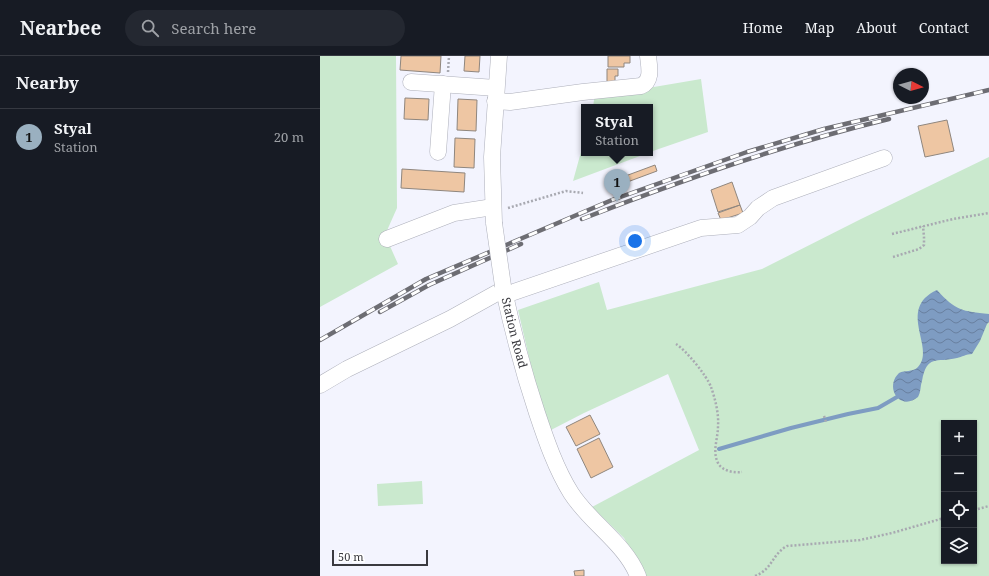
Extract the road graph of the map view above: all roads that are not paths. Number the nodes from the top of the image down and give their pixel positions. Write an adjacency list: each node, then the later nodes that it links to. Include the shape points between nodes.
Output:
1 (499, 56): 5 (street, Station Road)
2 (648, 56): 5 (street, via 649,78 641,86 510,102)
3 (411, 82): 4 (street)
4 (443, 84): 5 (street); 6 (street)
5 (495, 95): 8 (street, Station Road, via 492,157)
6 (438, 152)
7 (884, 158): 10 (street, via 774,198 738,225 701,228)
8 (494, 214): 9 (street, via 454,213); 10 (street, Station Road, bridge)
9 (387, 239)
10 (504, 290): 11 (street); 12 (street, Station Road, via 524,374 552,456 563,480 584,511 634,565)
11 (320, 385)
12 (638, 576)

